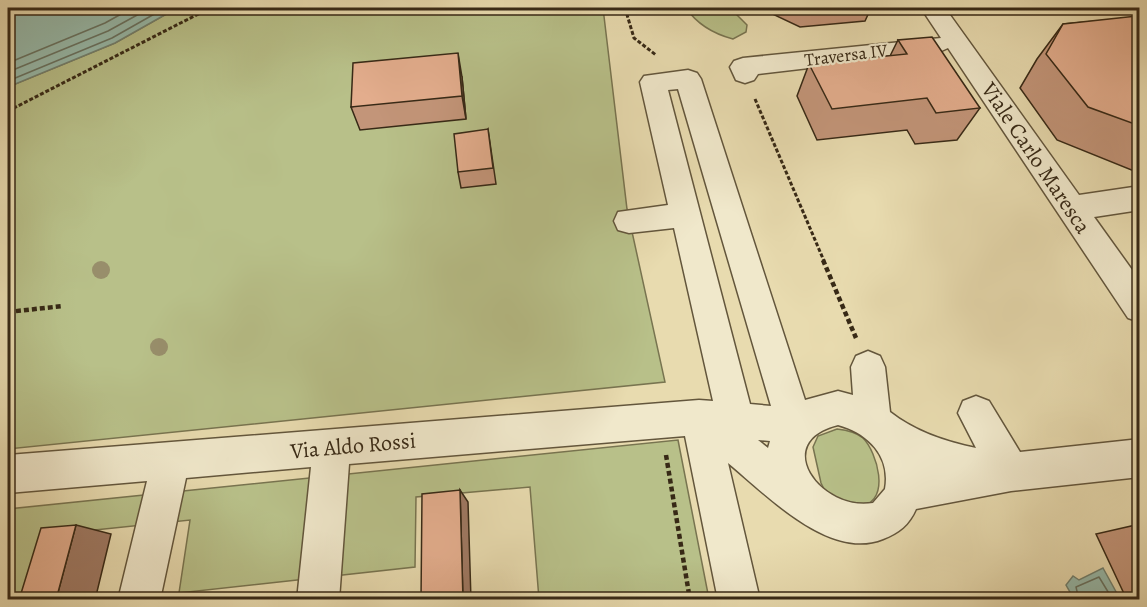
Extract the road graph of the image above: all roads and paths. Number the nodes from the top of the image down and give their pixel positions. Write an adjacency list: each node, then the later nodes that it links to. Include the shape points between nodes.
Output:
1 (210, 8): 7 (path)
2 (625, 8): 6 (path, via 634,38)
3 (933, 8): 4 (street, Viale Carlo Maresca)
4 (957, 43): 5 (street, Traversa IV, via 743,67); 9 (street, Viale Carlo Maresca)
5 (745, 74): 15 (path)
6 (688, 79): 10 (street, via 653,82); 18 (street)
7 (8, 111)
8 (1140, 198): 9 (street)
9 (1071, 208): 13 (street, Viale Carlo Maresca)
10 (685, 214): 11 (street); 17 (street)
11 (629, 221)
12 (63, 306): 14 (path)
13 (1140, 308)
14 (8, 312)
15 (868, 367): 19 (street)
16 (976, 412): 24 (street)
17 (718, 419): 18 (street, Via Aldo Rossi); 20 (street, Via Aldo Rossi); 27 (street); 31 (street)
18 (795, 426): 19 (street, via 821,409 838,408); 27 (street, via 785,454 795,487)
19 (880, 427): 24 (street, via 950,461); 26 (street, via 904,461)
20 (332, 448): 23 (street, Via Aldo Rossi); 29 (street)
21 (657, 450): 30 (path, via 666,454)
22 (1140, 459): 24 (street)
23 (171, 461): 25 (street, Via Aldo Rossi); 28 (street)
24 (1011, 472): 26 (street)
25 (8, 474)
26 (905, 492): 27 (street, via 897,508 883,520 865,525 844,524 824,516)
27 (806, 502)
28 (139, 600)
29 (318, 600)
30 (690, 600)
31 (739, 600)

